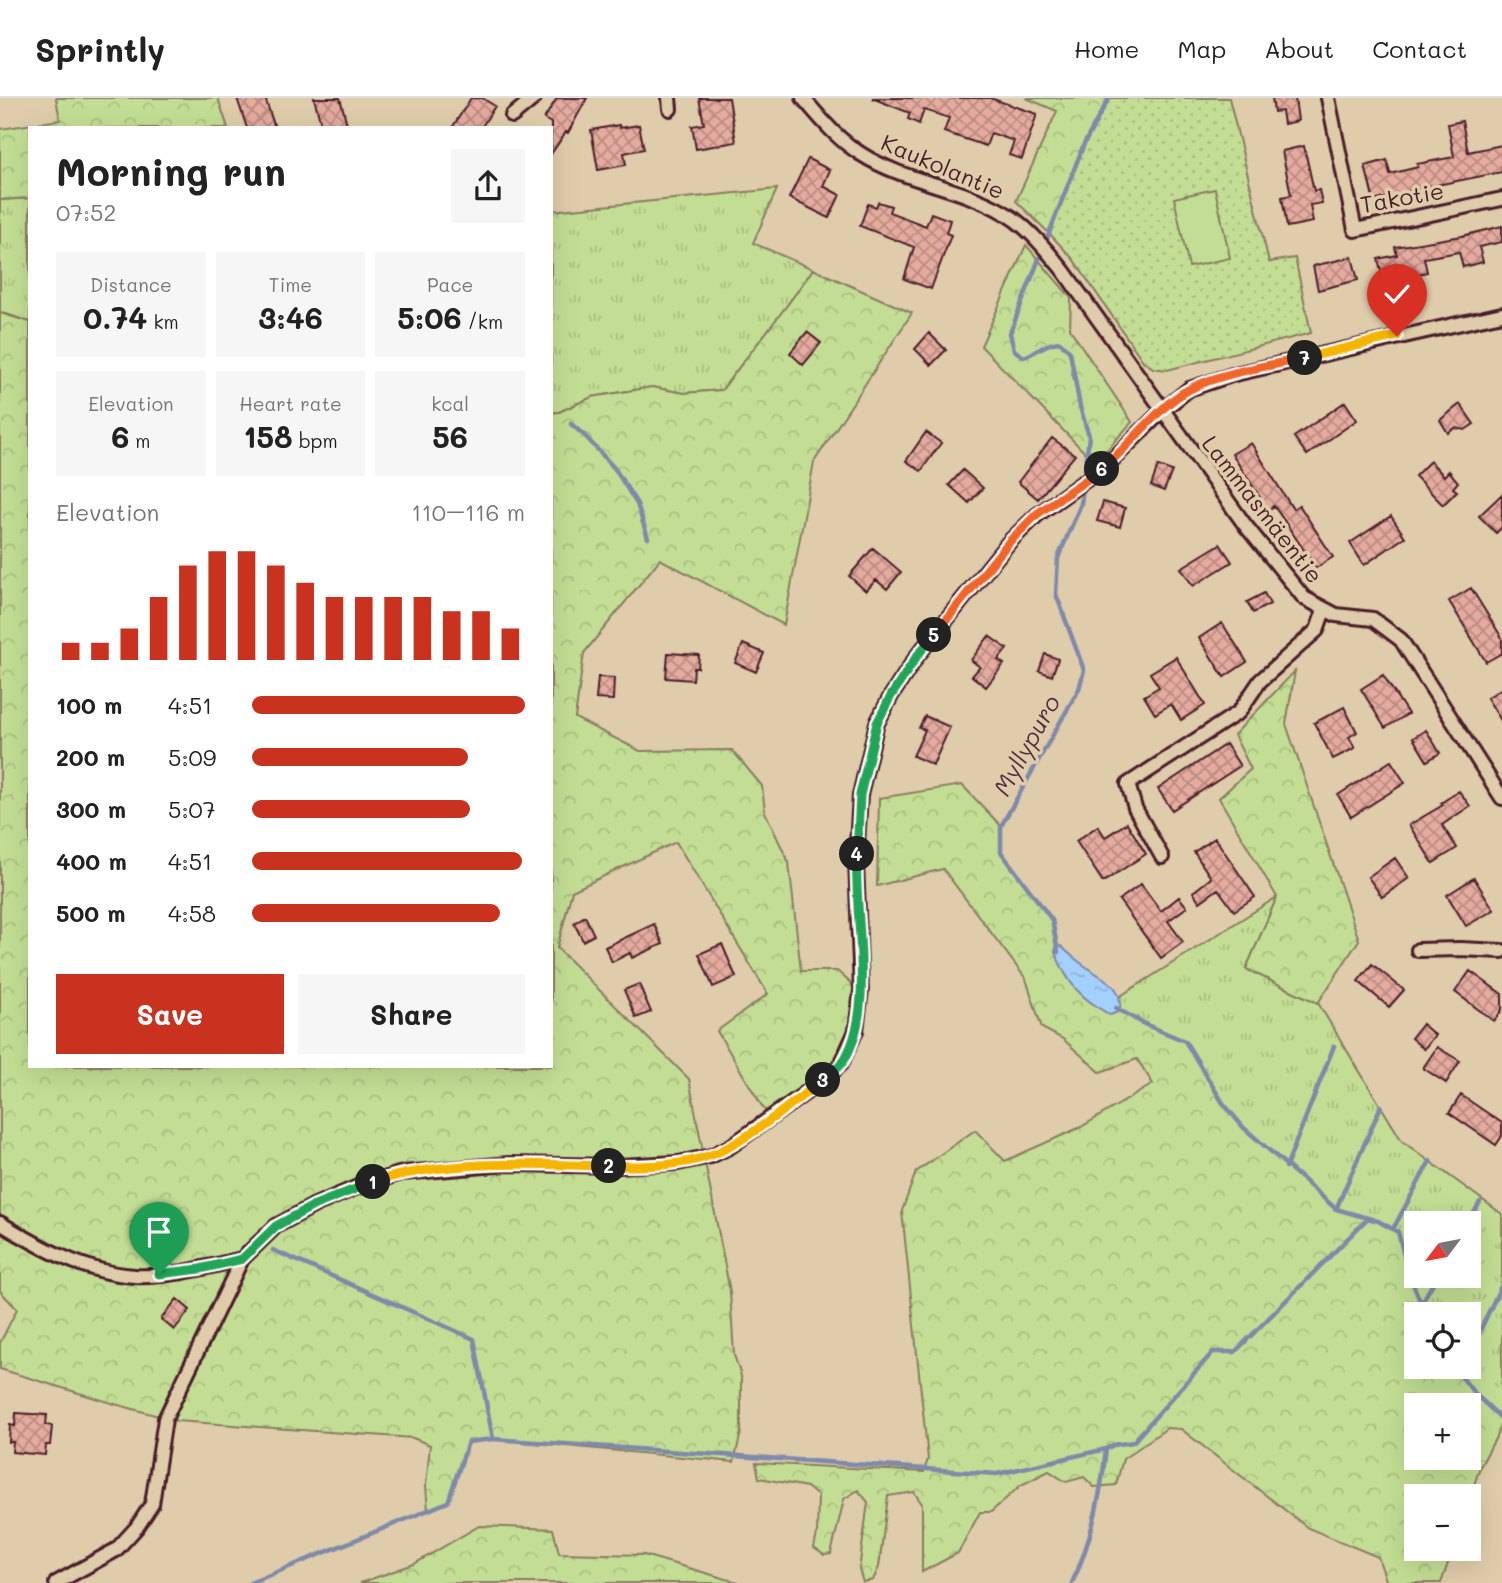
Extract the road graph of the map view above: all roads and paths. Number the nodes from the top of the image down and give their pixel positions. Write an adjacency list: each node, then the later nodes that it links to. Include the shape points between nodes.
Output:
1 (534, 98): 4 (street)
2 (803, 98): 7 (street, Kaukolantie, via 833,133 863,155 964,195 1006,215 1031,234 1063,270)
3 (1328, 98): 5 (street, Takotie, via 1355,230)
4 (512, 116)
5 (1502, 199)
6 (1502, 314): 7 (street, via 1235,374 1189,389)
7 (1163, 410): 8 (street, Lammasmäentie, via 1253,536 1304,598); 14 (street, via 1121,452 1037,514 1009,542 917,656 877,723 860,795 856,861 862,990 849,1049 825,1079 711,1156 678,1163 509,1164 402,1173 315,1205 276,1226)
8 (1324, 610): 9 (street, Lammasmäentie, via 1373,619 1401,640); 10 (street, via 1317,631 1260,681 1239,712 1128,784 1135,808)
9 (1502, 798)
10 (1162, 857)
11 (1418, 950): 12 (street)
12 (1502, 951)
13 (0, 1223): 14 (street, via 79,1264 115,1273 159,1274)
14 (242, 1259): 15 (street, via 164,1419 152,1504 116,1550)
15 (57, 1583)

